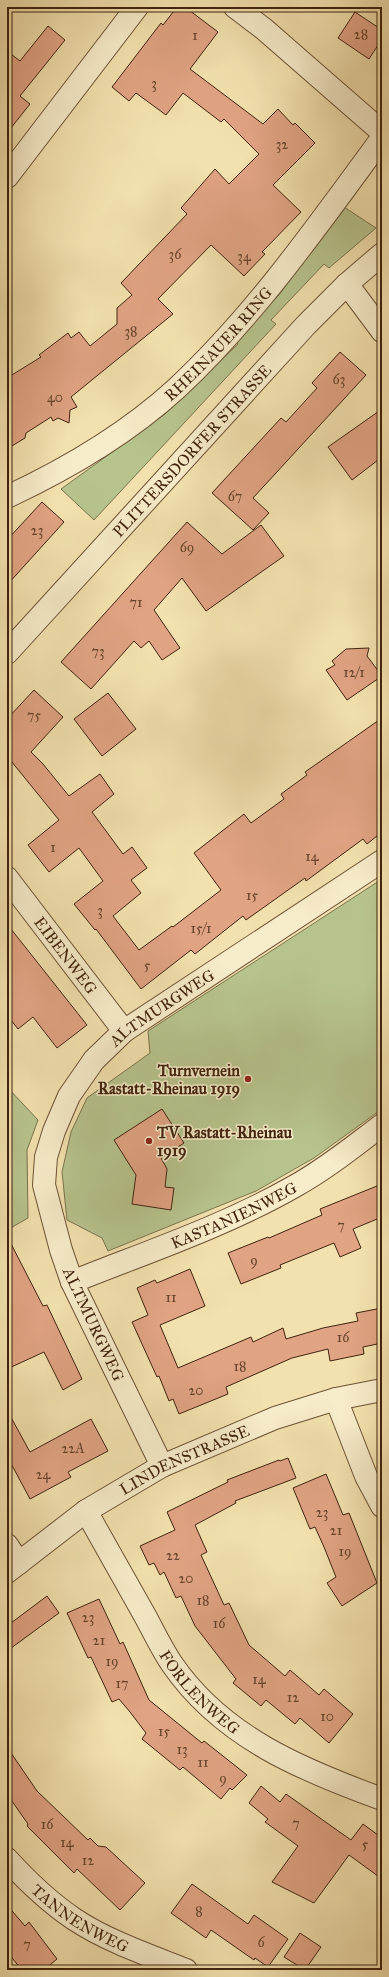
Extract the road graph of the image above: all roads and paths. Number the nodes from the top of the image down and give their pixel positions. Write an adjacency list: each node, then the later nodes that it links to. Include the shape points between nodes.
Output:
1 (138, 7): 5 (street)
2 (235, 7): 3 (street, via 264,29)
3 (382, 132)
4 (382, 138): 9 (street, RHEINAUER RING, via 272,284 225,340 176,389 133,423 87,454 44,480)
5 (7, 176)
6 (382, 254): 7 (street, PLITTERSDORFER STRASSE)
7 (347, 284): 8 (street); 10 (street, PLITTERSDORFER STRASSE)
8 (382, 331)
9 (7, 497)
10 (7, 652)
11 (382, 861): 13 (street, ALTMURGWEG)
12 (7, 878): 13 (street, EIBENWEG)
13 (124, 1031): 15 (street, ALTMURGWEG, via 94,1060 69,1096 46,1157 44,1185)
14 (382, 1125): 15 (street, KASTANIENWEG, via 296,1186 229,1220)
15 (72, 1282): 18 (street, ALTMURGWEG)
16 (382, 1390): 17 (street, LINDENSTRASSE)
17 (336, 1399): 18 (street, LINDENSTRASSE, via 275,1418); 19 (street, via 366,1476)
18 (162, 1466): 20 (street, LINDENSTRASSE)
19 (382, 1506)
20 (86, 1511): 22 (street, LINDENSTRASSE); 23 (street, FORLENWEG, via 172,1664 193,1691 251,1740 302,1768)
21 (7, 1545): 22 (street)
22 (13, 1568)
23 (382, 1799)
24 (7, 1860): 25 (street, TANNENWEG, via 46,1898 74,1919 107,1937)
25 (186, 1970)

